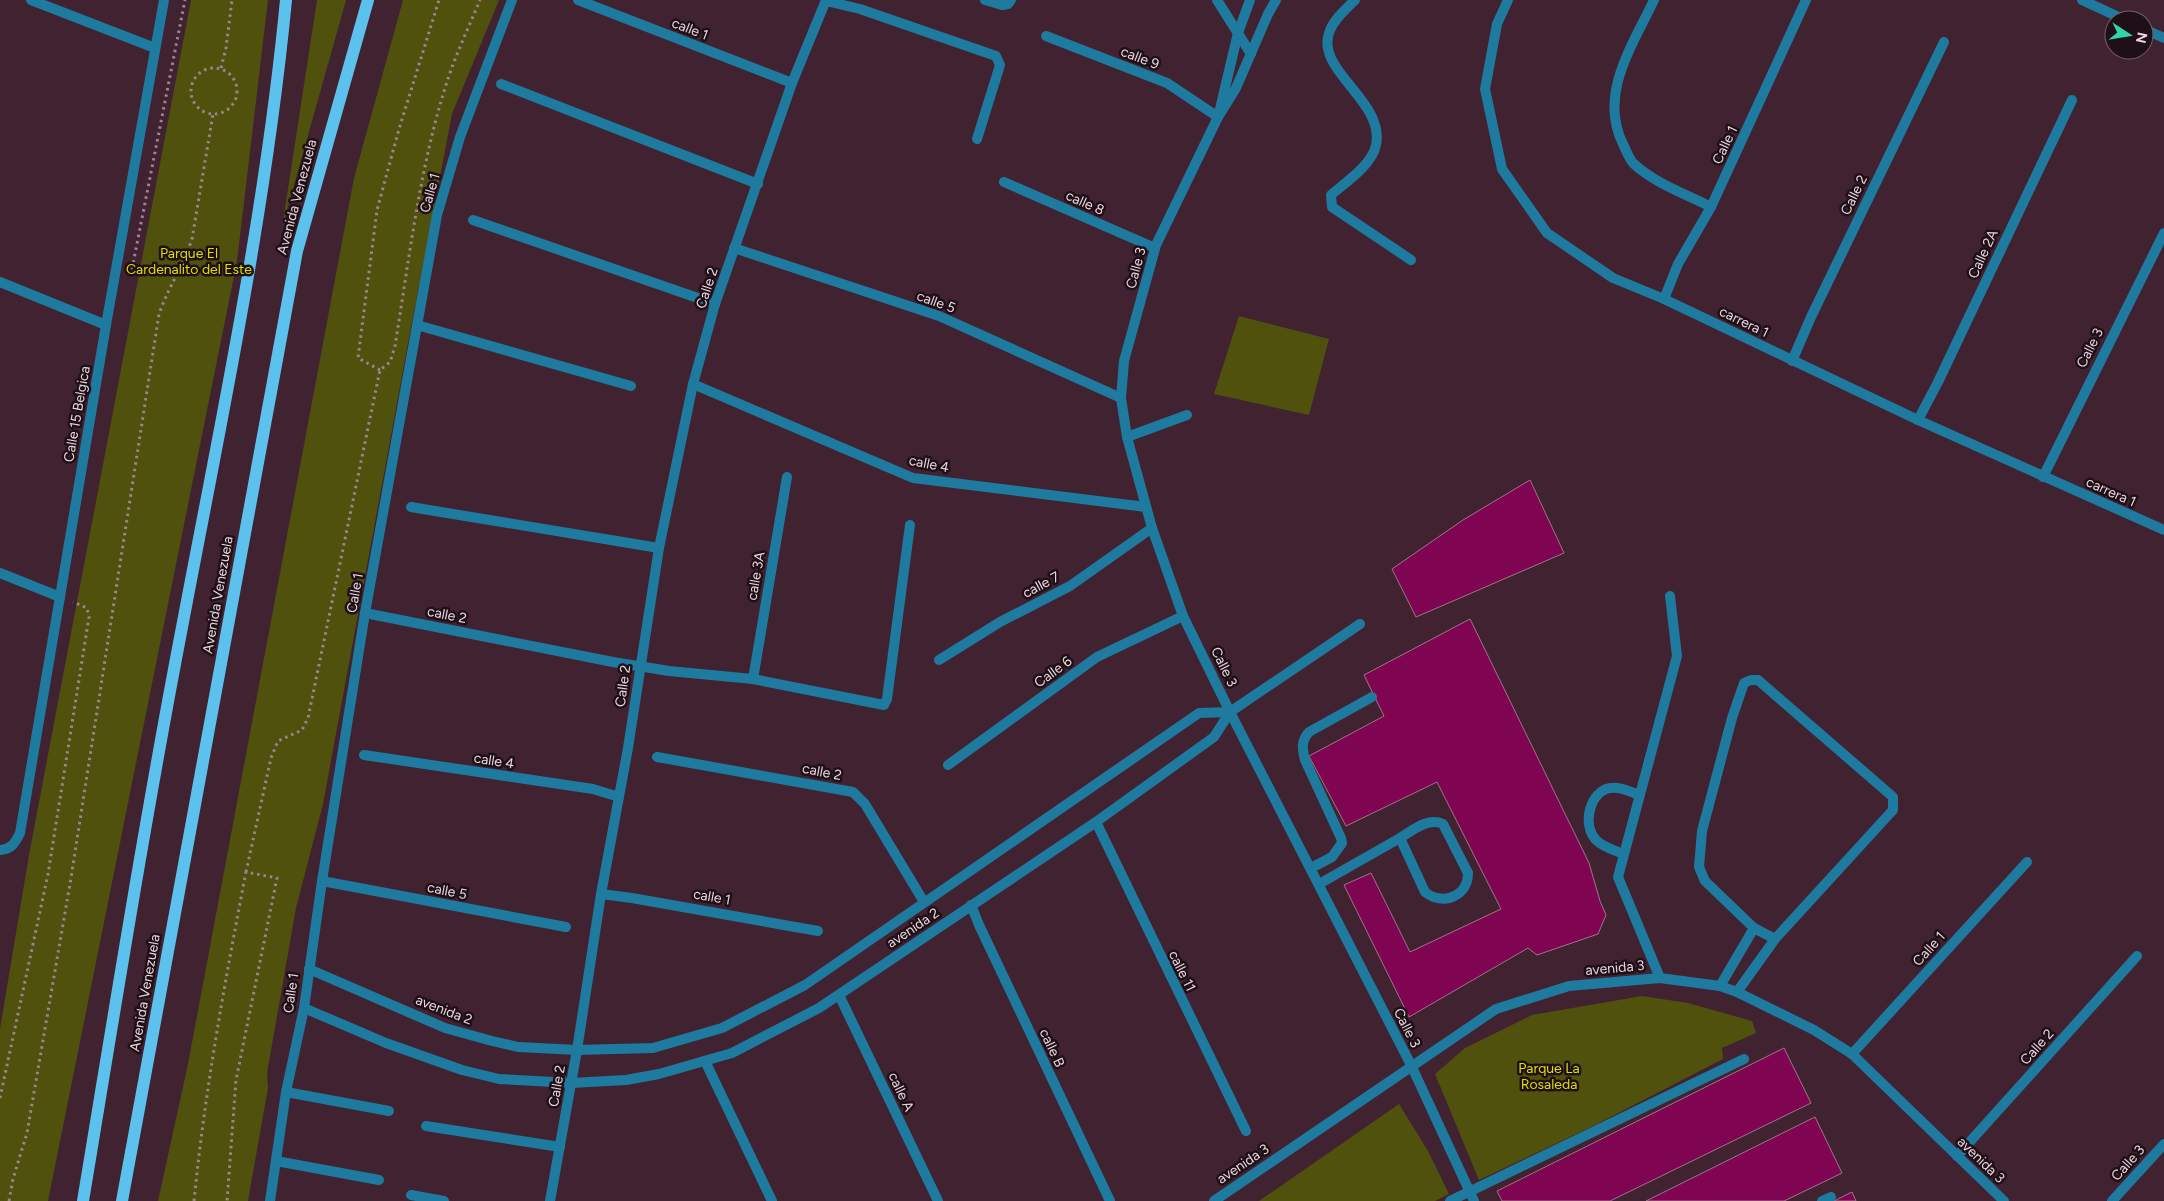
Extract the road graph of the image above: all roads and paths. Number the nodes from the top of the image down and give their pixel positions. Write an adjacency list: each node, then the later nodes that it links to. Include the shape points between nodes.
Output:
1 (31, 0): 25 (street)
2 (164, 0): 25 (street, Calle 15 Belgica)
3 (232, 0): 27 (path)
4 (286, 0): 121 (main road, Avenida Venezuela, via 280,64 248,275 153,779)
5 (439, 0): 48 (path, via 377,210 358,358)
6 (480, 0): 48 (path, via 445,88 414,222 395,346 390,362)
7 (512, 0): 46 (street, Calle 1, via 458,146 437,215)
8 (578, 0): 28 (street, calle 1)
9 (826, 0): 28 (street, Calle 2); 33 (street, via 996,56 1000,65)
10 (985, 0): 11 (street, via 1002,5)
11 (1011, 0)
12 (1217, 0): 22 (street)
13 (1250, 0): 22 (street)
14 (1276, 0): 26 (street)
15 (1355, 0): 41 (street, via 1329,33 1328,50 1370,112 1376,130 1376,145 1368,161 1331,195 1332,207)
16 (1508, 0): 43 (street, carrera 1, via 1497,24 1485,88 1502,169 1547,233 1613,278)
17 (1654, 0): 36 (street, via 1617,80 1613,104 1618,133 1633,163 1656,180)
18 (1806, 0): 36 (street, Calle 1)
19 (2082, 0): 21 (street)
20 (367, 3): 122 (main road, Avenida Venezuela, via 297,251)
21 (2104, 10)
22 (1238, 33): 26 (street); 32 (street)
23 (1046, 36): 32 (street, calle 9, via 1167,83)
24 (1944, 42): 47 (street, Calle 2)
25 (156, 48): 45 (street, Calle 15 Belgica)
26 (1251, 54): 32 (street)
27 (221, 68): 31 (path, via 232,76 237,88 235,101 226,111); 31 (path, via 208,68 196,75 190,87 192,100 201,110)
28 (792, 83): 35 (street, Calle 2)
29 (501, 84): 35 (street)
30 (2072, 100): 53 (street, Calle 2A)
31 (213, 114): 120 (path, via 192,240 159,314 69,888 27,1133)
32 (1218, 117): 40 (street, Calle 3)
33 (977, 139)
34 (1004, 182): 40 (street, calle 8)
35 (758, 184): 39 (street, Calle 2)
36 (1712, 207): 43 (street, Calle 1, via 1678,264)
37 (473, 220): 44 (street)
38 (2164, 233): 56 (street, Calle 3)
39 (734, 248): 44 (street, Calle 2); 51 (street, calle 5, via 939,316)
40 (1155, 248): 51 (street, Calle 3, via 1124,362)
41 (1411, 260)
42 (0, 282): 45 (street)
43 (1664, 299): 47 (street, carrera 1)
44 (715, 304): 49 (street, Calle 2)
45 (106, 325): 65 (street, Calle 15 Belgica)
46 (417, 325): 50 (street); 66 (street, Calle 1)
47 (1792, 361): 53 (street, carrera 1)
48 (380, 370): 85 (path, via 308,718 302,730 278,741 270,758)
49 (693, 384): 58 (street, calle 4, via 913,478); 62 (street, Calle 2)
50 (631, 386)
51 (1122, 398): 54 (street, Calle 3)
52 (1187, 416): 54 (street)
53 (1918, 420): 56 (street, carrera 1)
54 (1128, 437): 58 (street, Calle 3)
55 (787, 477): 71 (street, calle 3A)
56 (2042, 477): 61 (street, carrera 1)
57 (412, 507): 62 (street)
58 (1146, 507): 60 (street, Calle 3)
59 (910, 525): 71 (street, calle 2, via 884,705)
60 (1152, 528): 67 (street, Calle 3); 69 (street, calle 7, via 1070,586 1000,622)
61 (2164, 530)
62 (659, 548): 70 (street, Calle 2)
63 (0, 573): 65 (street)
64 (1670, 596): 77 (street, via 1677,656)
65 (60, 597): 81 (street, Calle 15 Belgica, via 20,833 14,845); 109 (path, via 87,608 89,617 48,874)
66 (366, 613): 70 (street, calle 2); 86 (street, Calle 1)
67 (1183, 616): 73 (street, Calle 3); 76 (street, Calle 6, via 1097,657)
68 (1360, 624): 73 (street)
69 (938, 660)
70 (640, 666): 71 (street, calle 2); 78 (street, Calle 2)
71 (753, 679)
72 (1372, 697): 84 (street, via 1309,732 1303,741 1305,760 1342,843 1332,857)
73 (1230, 712): 79 (street, avenida 2, via 1214,737); 84 (street, Calle 3); 89 (street, avenida 2, via 1199,713)
74 (364, 755): 78 (street, calle 4, via 593,789)
75 (657, 757): 89 (street, calle 2, via 853,792 865,804)
76 (948, 765)
77 (1640, 795): 82 (street); 82 (street, via 1616,787 1604,790 1591,804 1588,824 1594,839)
78 (619, 797): 88 (street, Calle 2)
79 (1096, 822): 90 (street, avenida 2); 112 (street, calle 11)
80 (1400, 838): 80 (street, via 1429,822 1443,824 1468,874 1464,890 1441,900 1431,898 1424,892); 87 (street)
81 (0, 850)
82 (1623, 854): 97 (street, via 1619,883)
83 (2026, 862): 103 (street, Calle 1)
84 (1311, 868): 87 (street, Calle 3)
85 (246, 872): 123 (path, via 208,1086); 124 (path, via 278,878 236,1080)
86 (322, 881): 91 (street, calle 5); 96 (street, Calle 1)
87 (1319, 884): 106 (street, Calle 3)
88 (601, 894): 93 (street, calle 1); 102 (street, Calle 2)
89 (924, 902): 102 (street, avenida 2, via 805,985 722,1028 653,1048)
90 (971, 905): 100 (street, avenida 2); 130 (street, calle B)
91 (566, 927)
92 (1754, 928): 94 (street); 94 (street, via 1705,881 1699,867 1702,831 1732,718 1744,683 1758,680 1893,797 1895,803 1893,810); 98 (street)
93 (818, 930)
94 (1776, 939): 99 (street)
95 (2137, 956): 115 (street, Calle 2)
96 (308, 969): 101 (street, Calle 1); 102 (street, avenida 2, via 445,1028 518,1047)
97 (1660, 978): 98 (street, avenida 3); 106 (street, avenida 3, via 1569,986 1496,1008)
98 (1720, 986): 99 (street, avenida 3)
99 (1737, 992): 103 (street, avenida 3, via 1814,1030)
100 (839, 995): 105 (street, avenida 2, via 741,1048); 129 (street, calle A)
101 (304, 1008): 107 (street, avenida 2, via 386,1043 462,1070 499,1079); 108 (street, Calle 1)
102 (577, 1050): 107 (street, Calle 2)
103 (1852, 1054): 115 (street, avenida 3)
104 (1744, 1059): 118 (street)
105 (705, 1061): 107 (street, avenida 2, via 626,1080); 128 (street)
106 (1411, 1065): 118 (street, Calle 3); 131 (street, avenida 3)
107 (571, 1083): 114 (street, Calle 2)
108 (286, 1092): 110 (street); 116 (street, Calle 1)
109 (0, 1098)
110 (389, 1111)
111 (426, 1126): 114 (street)
112 (1246, 1131)
113 (2164, 1144): 135 (street, Calle 3)
114 (560, 1147): 127 (street, Calle 2)
115 (1957, 1156): 134 (street, avenida 3)
116 (276, 1162): 117 (street); 125 (street, Calle 1)
117 (379, 1180)
118 (1470, 1191): 132 (street); 133 (street, Calle 3)
119 (411, 1195): 126 (street)
120 (9, 1201)
121 (83, 1201)
122 (122, 1201)
123 (194, 1201)
124 (227, 1201)
125 (270, 1201)
126 (444, 1201)
127 (550, 1201)
128 (772, 1201)
129 (938, 1201)
130 (1110, 1201)
131 (1214, 1201)
132 (1450, 1201)
133 (1474, 1201)
134 (2004, 1201)
135 (2112, 1201)

